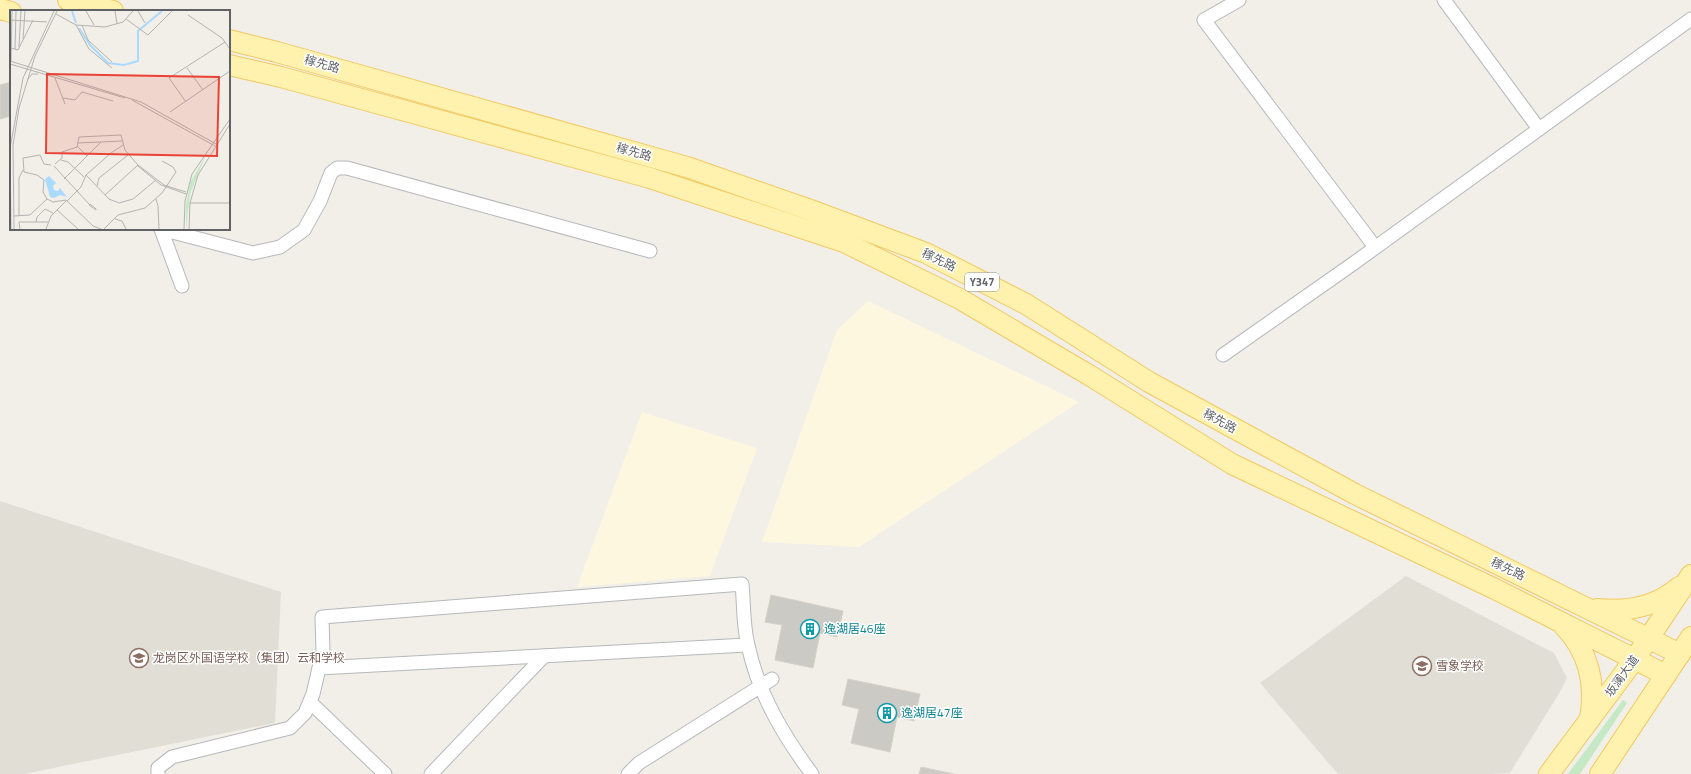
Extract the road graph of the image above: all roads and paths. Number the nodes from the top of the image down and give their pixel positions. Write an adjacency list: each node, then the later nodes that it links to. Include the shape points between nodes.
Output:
1 (68, 0): 5 (main road)
2 (1239, 0): 13 (street, via 1204,20)
3 (1444, 0): 10 (street)
4 (0, 9): 6 (main road)
5 (108, 10)
6 (10, 12)
7 (1691, 19): 10 (street)
8 (230, 40): 18 (main road, 稼先路 / Y347, via 687,167 926,253 1026,304 1149,382 1355,494)
9 (230, 65): 19 (main road, 稼先路 / Y347, via 650,178 844,242 960,299 1232,464)
10 (1539, 129): 13 (street)
11 (161, 230): 15 (street)
12 (165, 230): 14 (street, via 253,253 280,247 304,230 331,174 337,168 347,168)
13 (1375, 248): 16 (street)
14 (650, 250)
15 (182, 286)
16 (1223, 355)
17 (1689, 578): 18 (main road, via 1664,597 1639,608 1611,610); 21 (main road, 坂澜大道)
18 (1584, 606): 21 (main road, 稼先路 / Y347)
19 (1560, 622): 25 (main road, 稼先路 / Y347); 31 (main road, via 1577,642 1588,666 1593,692)
20 (1691, 637): 23 (main road)
21 (1649, 638): 23 (main road, 稼先路 / Y347); 25 (main road, 坂澜大道)
22 (747, 645): 24 (street); 26 (street, via 742,584 322,617 323,651); 29 (street)
23 (1680, 654): 27 (main road)
24 (544, 656): 26 (street); 34 (street)
25 (1634, 660): 27 (main road, 稼先路 / Y347); 31 (main road, 坂澜大道)
26 (319, 668): 30 (street)
27 (1666, 675): 38 (main road)
28 (772, 679): 29 (street)
29 (760, 686): 35 (street, via 639,764); 36 (street, via 785,734)
30 (310, 702): 32 (street, via 305,713 290,728 172,757 158,768); 33 (street)
31 (1590, 719): 37 (main road, 坂澜大道)
32 (158, 774)
33 (385, 774)
34 (431, 774)
35 (628, 774)
36 (812, 774)
37 (1549, 774)
38 (1600, 774)

